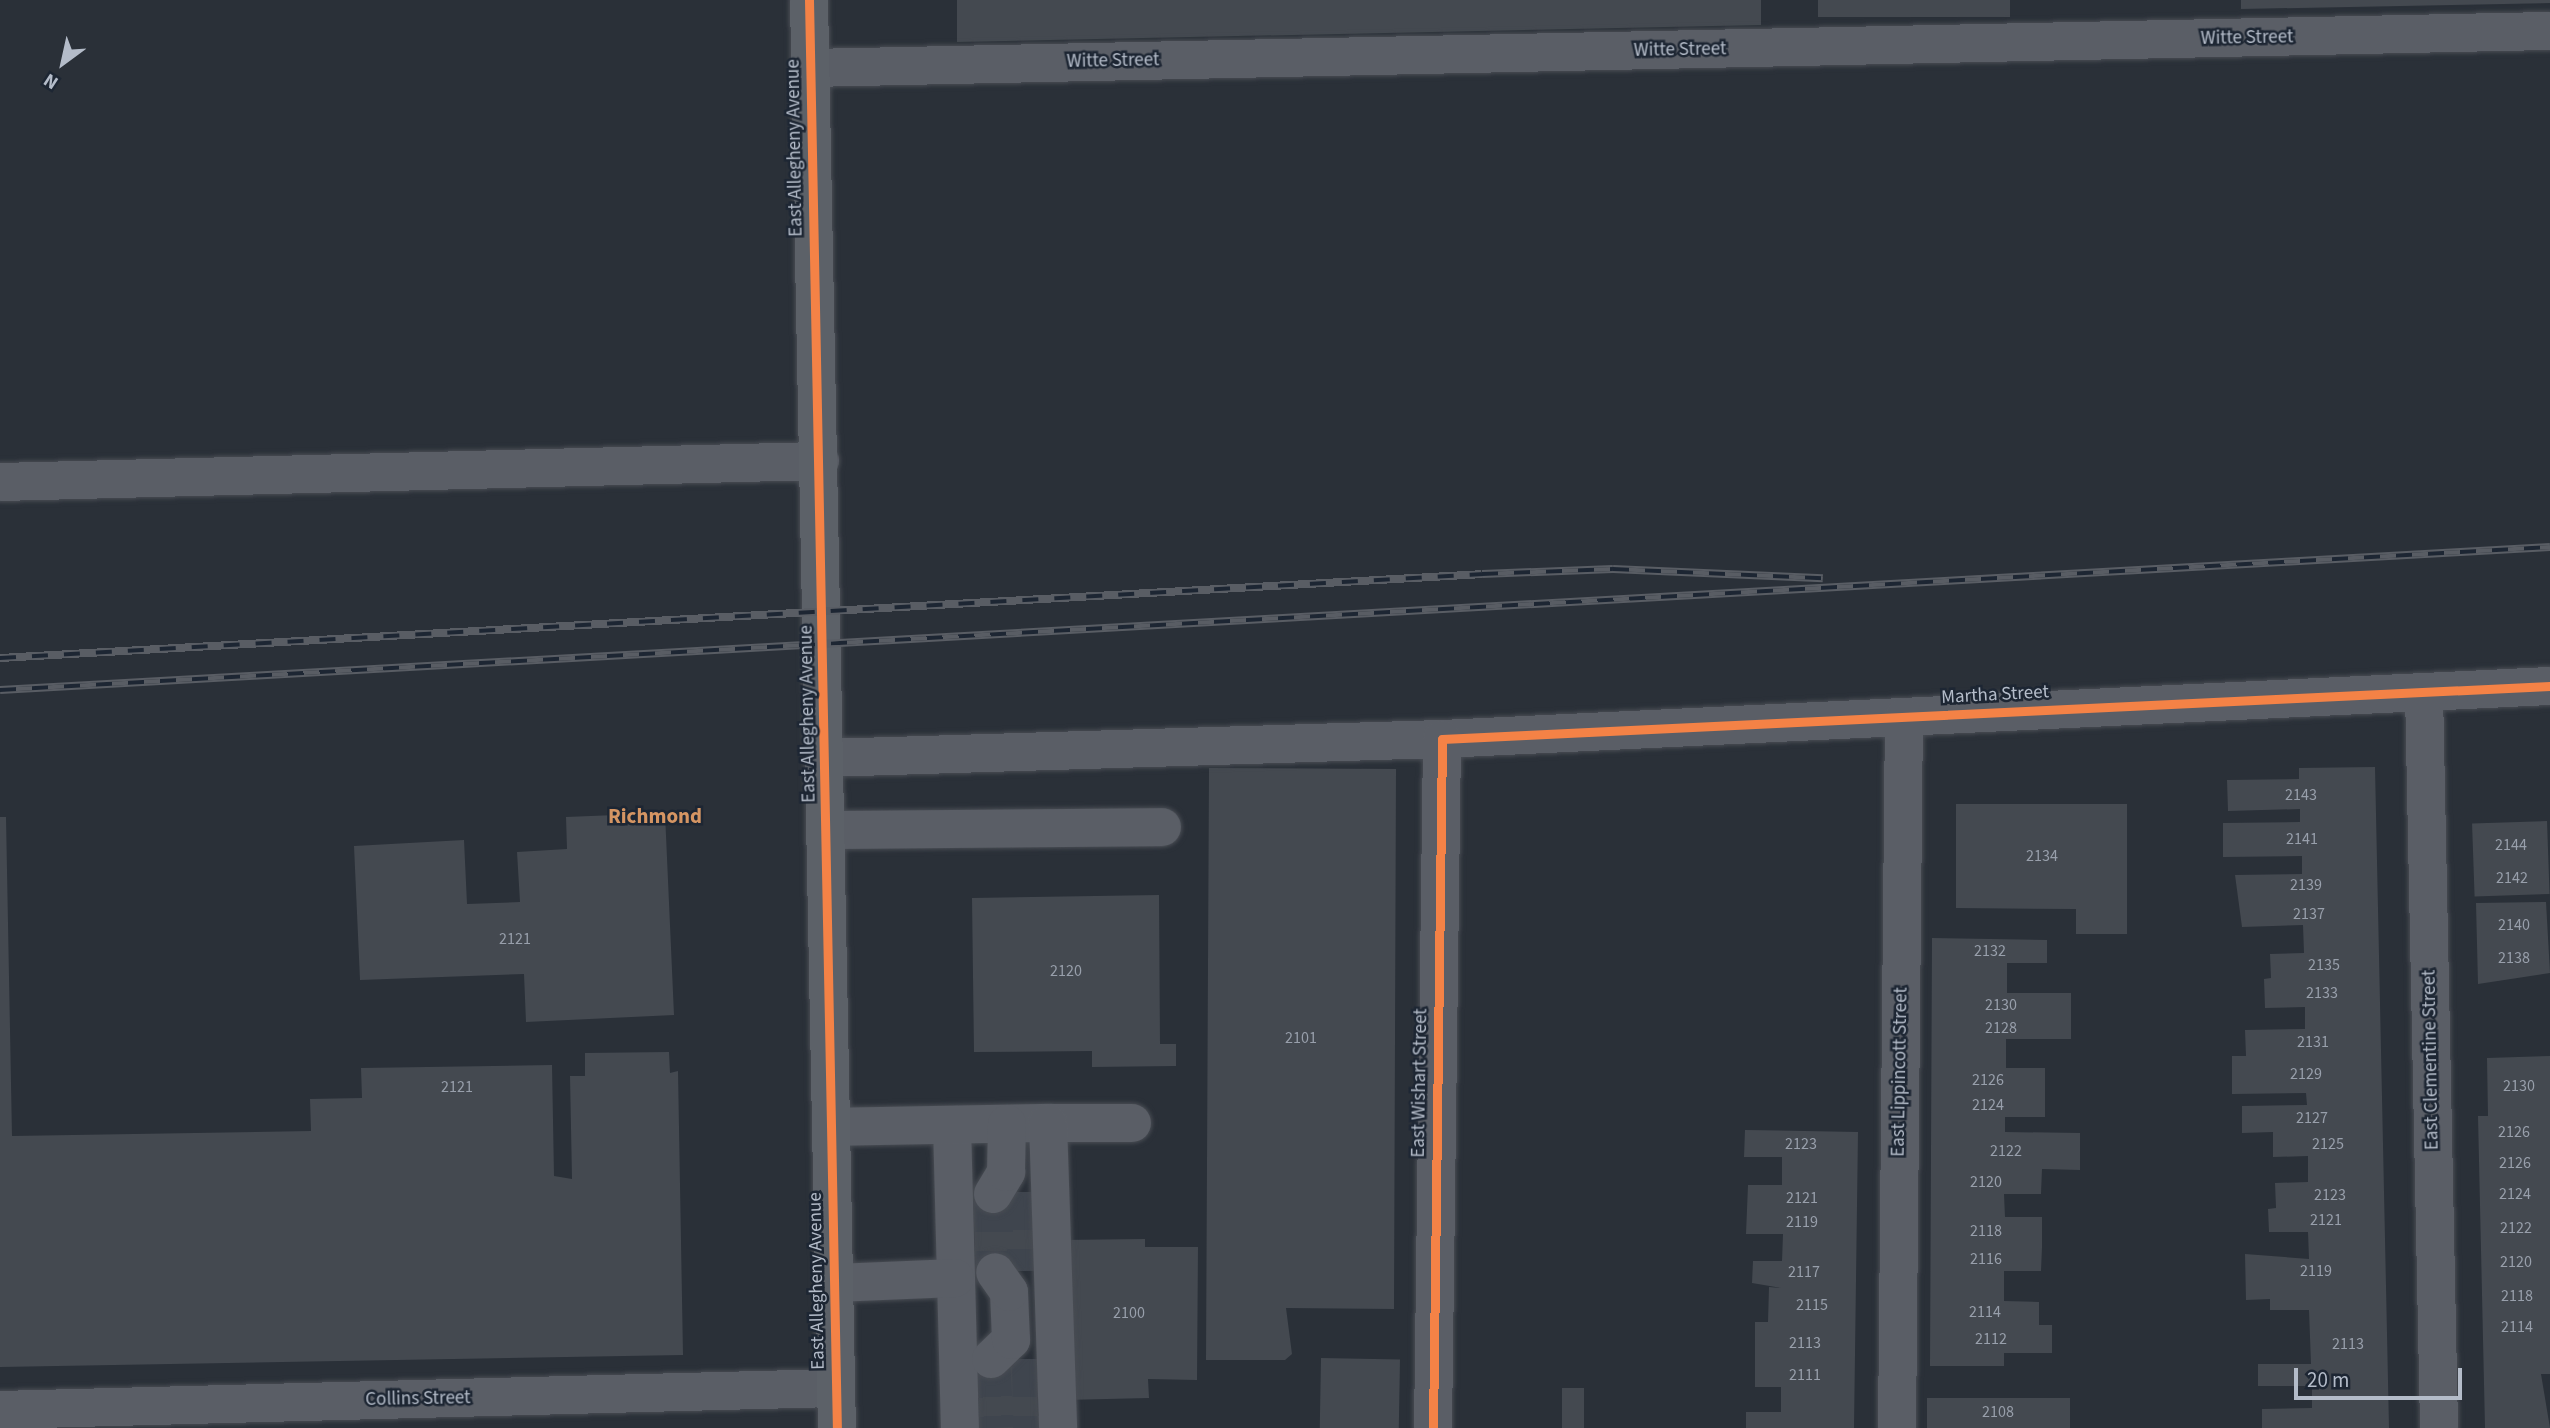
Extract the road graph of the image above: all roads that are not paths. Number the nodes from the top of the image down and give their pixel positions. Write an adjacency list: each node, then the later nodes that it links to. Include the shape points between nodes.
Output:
1 (809, 0): 3 (main road, East Allegheny Avenue)
2 (2550, 31): 3 (street, Witte Street)
3 (810, 68): 4 (main road, East Allegheny Avenue)
4 (820, 461): 5 (street); 10 (main road, East Allegheny Avenue)
5 (0, 482)
6 (2550, 685): 7 (street, Martha Street)
7 (2424, 692): 8 (street, Martha Street); 30 (street, East Clementine Street)
8 (1904, 717): 9 (street, Martha Street); 29 (street, East Lippincott Street)
9 (1442, 739): 10 (street, Martha Street); 28 (street, East Wishart Street)
10 (826, 758): 12 (main road, East Allegheny Avenue)
11 (1162, 827): 12 (street)
12 (827, 830): 17 (main road, East Allegheny Avenue)
13 (1132, 1122): 14 (street)
14 (1048, 1123): 15 (street); 21 (street)
15 (1007, 1124): 16 (street); 18 (street)
16 (952, 1125): 17 (street); 19 (street)
17 (832, 1127): 20 (main road, East Allegheny Avenue)
18 (1008, 1186)
19 (955, 1278): 20 (street); 22 (street)
20 (835, 1283): 23 (main road, East Allegheny Avenue)
21 (1053, 1315): 22 (street); 27 (street)
22 (957, 1319): 26 (street)
23 (836, 1388): 24 (street, Collins Street); 25 (main road, East Allegheny Avenue)
24 (0, 1410)
25 (837, 1428)
26 (960, 1428)
27 (1058, 1428)
28 (1433, 1428)
29 (1897, 1428)
30 (2439, 1428)

